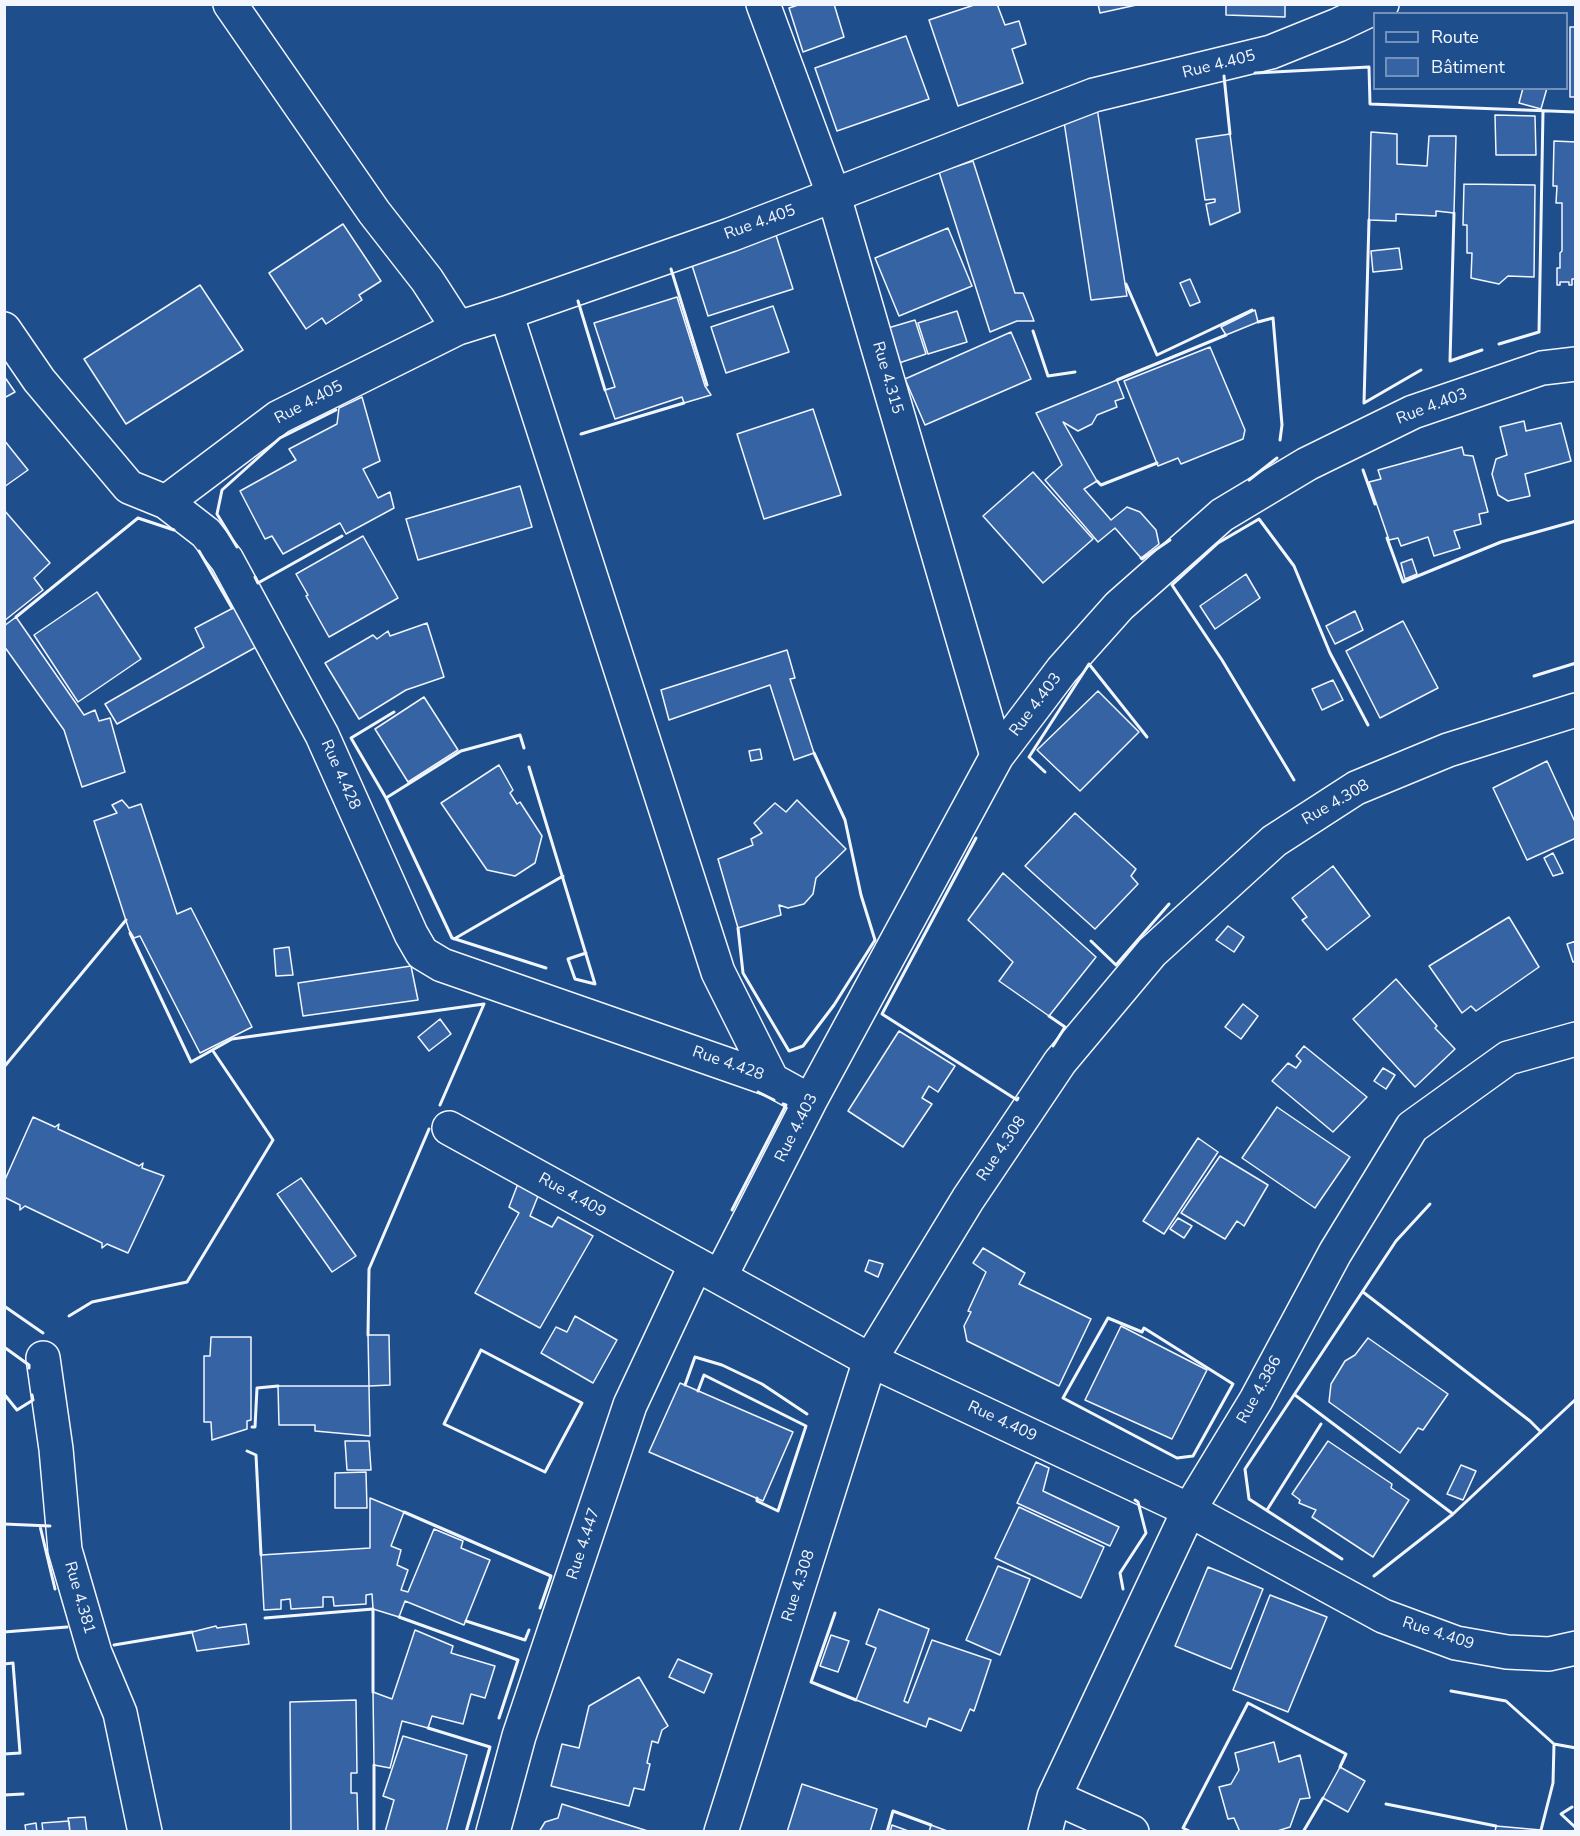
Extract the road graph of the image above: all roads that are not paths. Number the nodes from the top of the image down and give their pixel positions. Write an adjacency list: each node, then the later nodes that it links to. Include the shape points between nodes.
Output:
1 (230, 4): 6 (street)
2 (763, 4): 4 (street, Rue 4.315)
3 (1382, 4): 4 (street, Rue 4.405, via 1271,52 1094,96)
4 (834, 196): 5 (street, Rue 4.405); 11 (street, Rue 4.315)
5 (506, 313): 6 (street, Rue 4.405); 13 (street, via 718,972)
6 (458, 328): 9 (street, Rue 4.405, via 279,417)
7 (4, 330): 9 (street, Rue 4.428, via 39,380 129,487)
8 (1575, 364): 11 (street, Rue 4.403, via 1542,368 1413,412 1307,464 1222,515 1119,606 1062,670)
9 (166, 502): 13 (street, Rue 4.428, via 206,533 227,560 322,735 422,953 442,965)
10 (1575, 710): 18 (street, Rue 4.308, via 1448,750 1356,788 1274,841 1152,952 1060,1062 968,1198)
11 (997, 756): 14 (street, Rue 4.403)
12 (1575, 1039): 19 (street, Rue 4.386, via 1508,1058 1412,1127 1335,1253 1256,1400)
13 (772, 1080): 14 (street, Rue 4.428)
14 (810, 1101): 16 (street, Rue 4.403)
15 (449, 1128): 16 (street, Rue 4.409)
16 (708, 1271): 18 (street, Rue 4.409); 23 (street, Rue 4.447, via 630,1405 519,1736)
17 (43, 1358): 22 (street, Rue 4.381, via 65,1550 95,1653 120,1713)
18 (870, 1360): 19 (street, Rue 4.409); 24 (street, Rue 4.308)
19 (1190, 1510): 20 (street, Rue 4.409, via 1383,1616 1456,1643 1549,1654); 21 (street, Rue 4.386)
20 (1575, 1648)
21 (1054, 1797): 25 (street, Rue 4.386); 26 (street)
22 (145, 1832)
23 (493, 1832)
24 (721, 1832)
25 (1045, 1832)
26 (1132, 1832)

